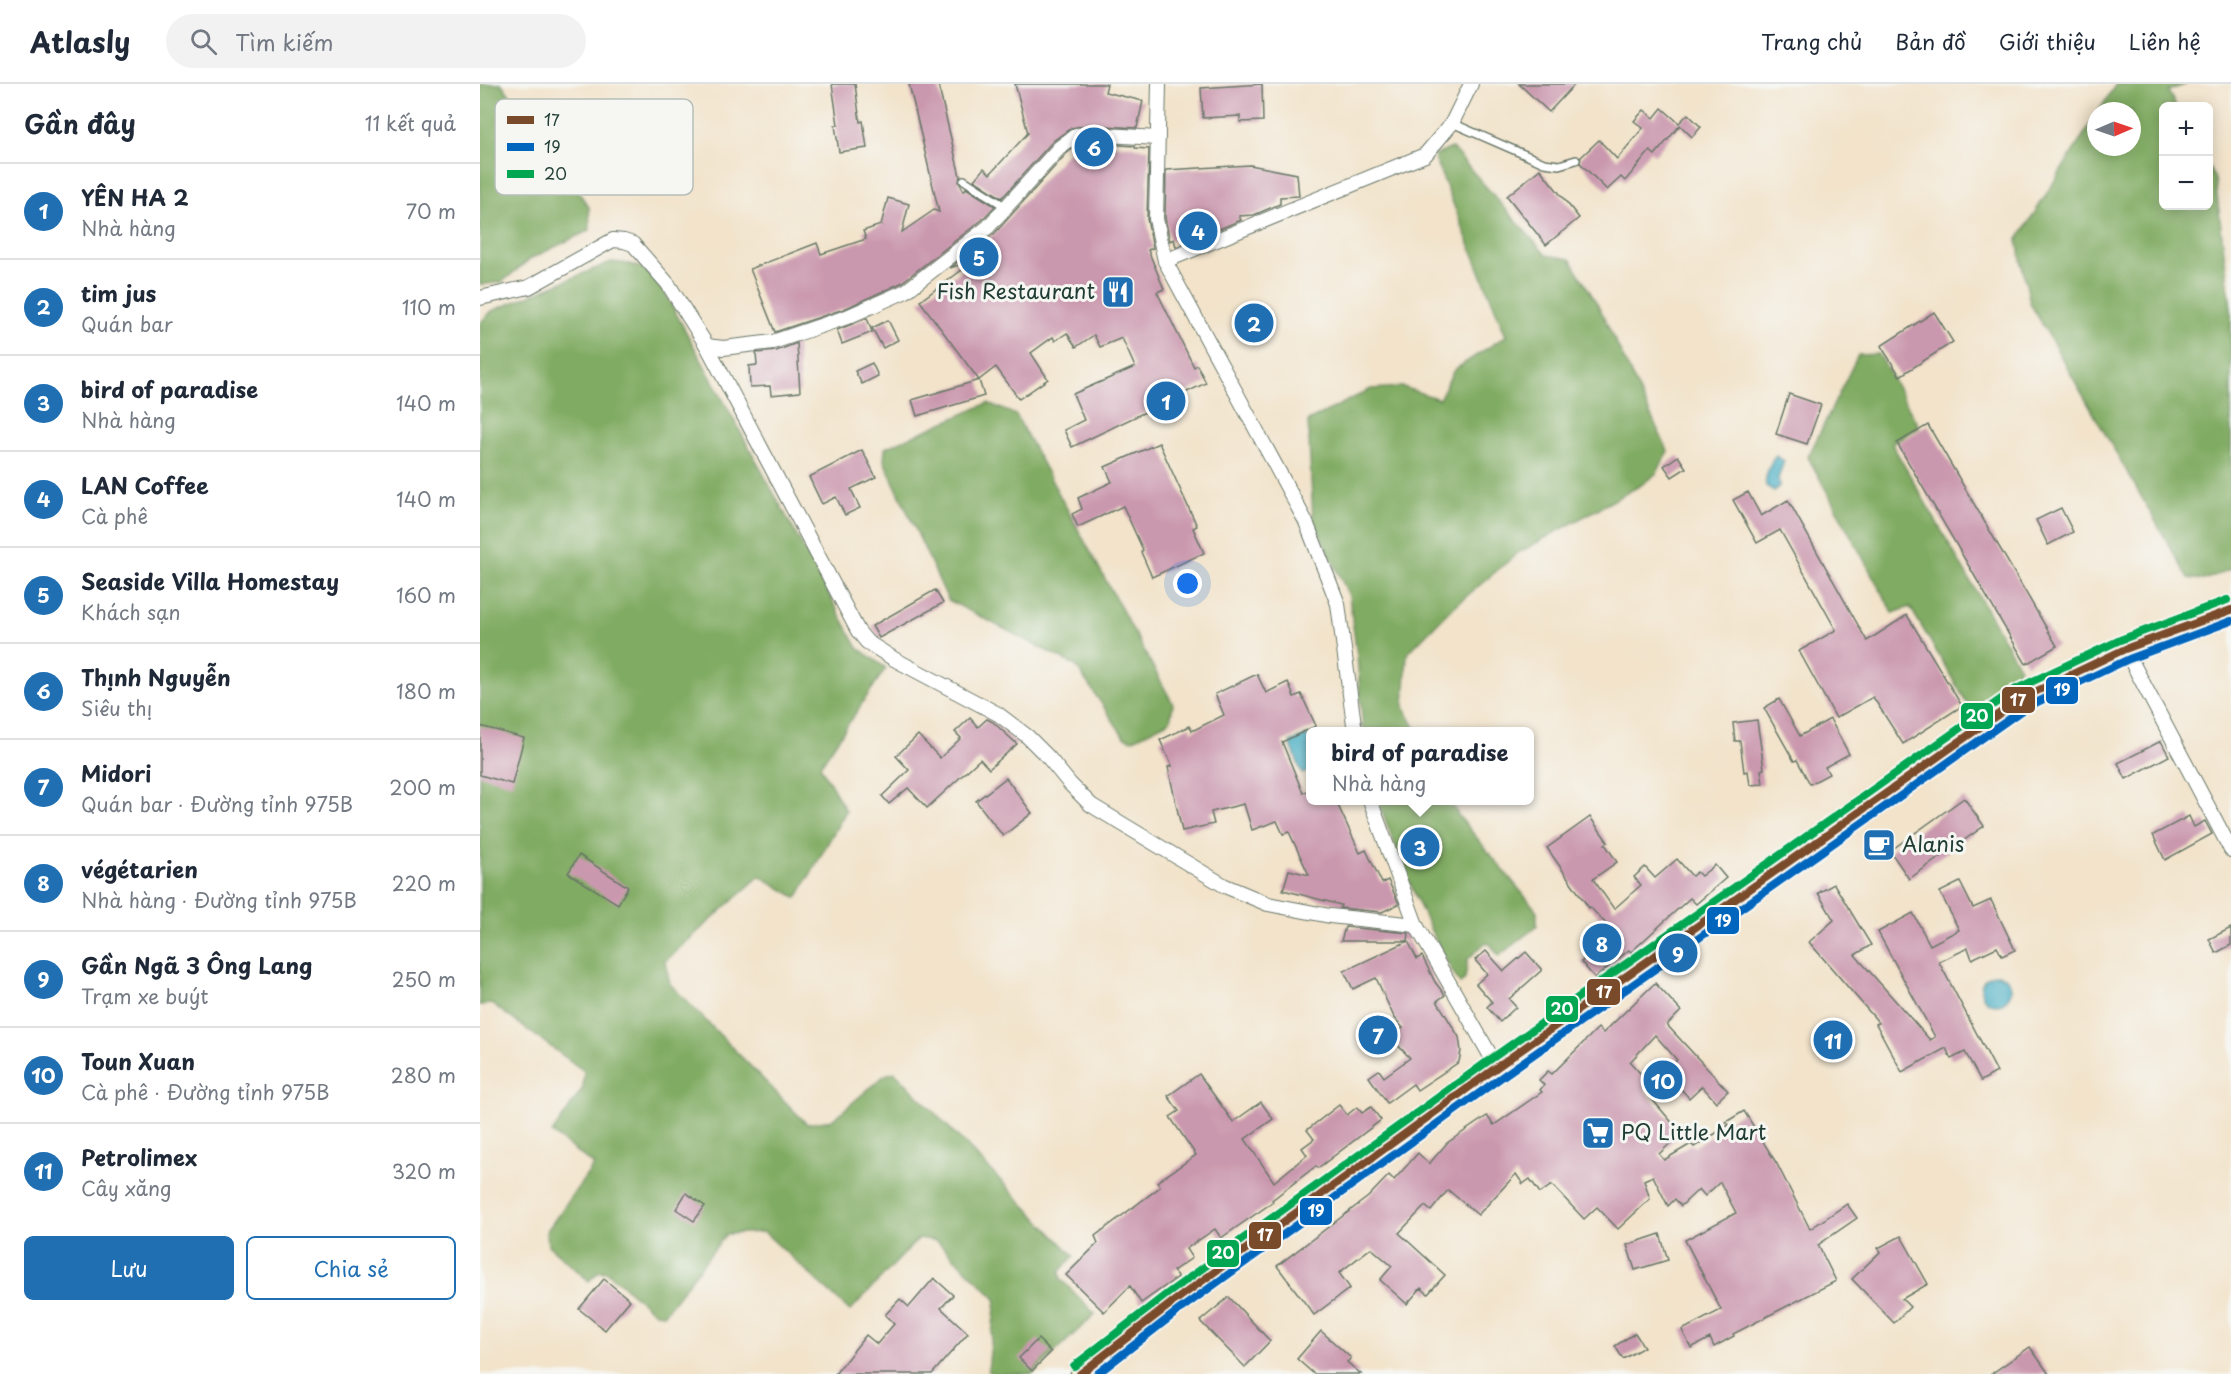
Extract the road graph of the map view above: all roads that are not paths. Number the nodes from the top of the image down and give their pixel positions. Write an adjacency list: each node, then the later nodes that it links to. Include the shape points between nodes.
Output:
1 (1159, 84): 4 (street)
2 (1471, 84): 3 (street)
3 (1452, 123): 5 (lane, via 1544,163 1559,165); 8 (street, via 1425,155)
4 (1158, 138): 7 (street, via 1076,135 1060,147); 8 (street, via 1156,219)
5 (1576, 160)
6 (964, 180): 7 (lane)
7 (1006, 207): 10 (street, via 988,227 906,291 847,317 773,342)
8 (1165, 261): 13 (street, via 1306,522 1338,604)
9 (480, 298): 10 (street, via 529,287 613,240 624,240 633,244 668,284)
10 (707, 346): 16 (street, via 867,642 998,714 1027,736 1091,806 1225,885 1268,904 1330,916)
11 (2231, 610): 12 (main road)
12 (2125, 649): 15 (street); 17 (main road, via 2020,699)
13 (1354, 727)
14 (1371, 805): 16 (street)
15 (2231, 850)
16 (1416, 925): 17 (street)
17 (1497, 1067): 18 (main road)
18 (1080, 1374)

